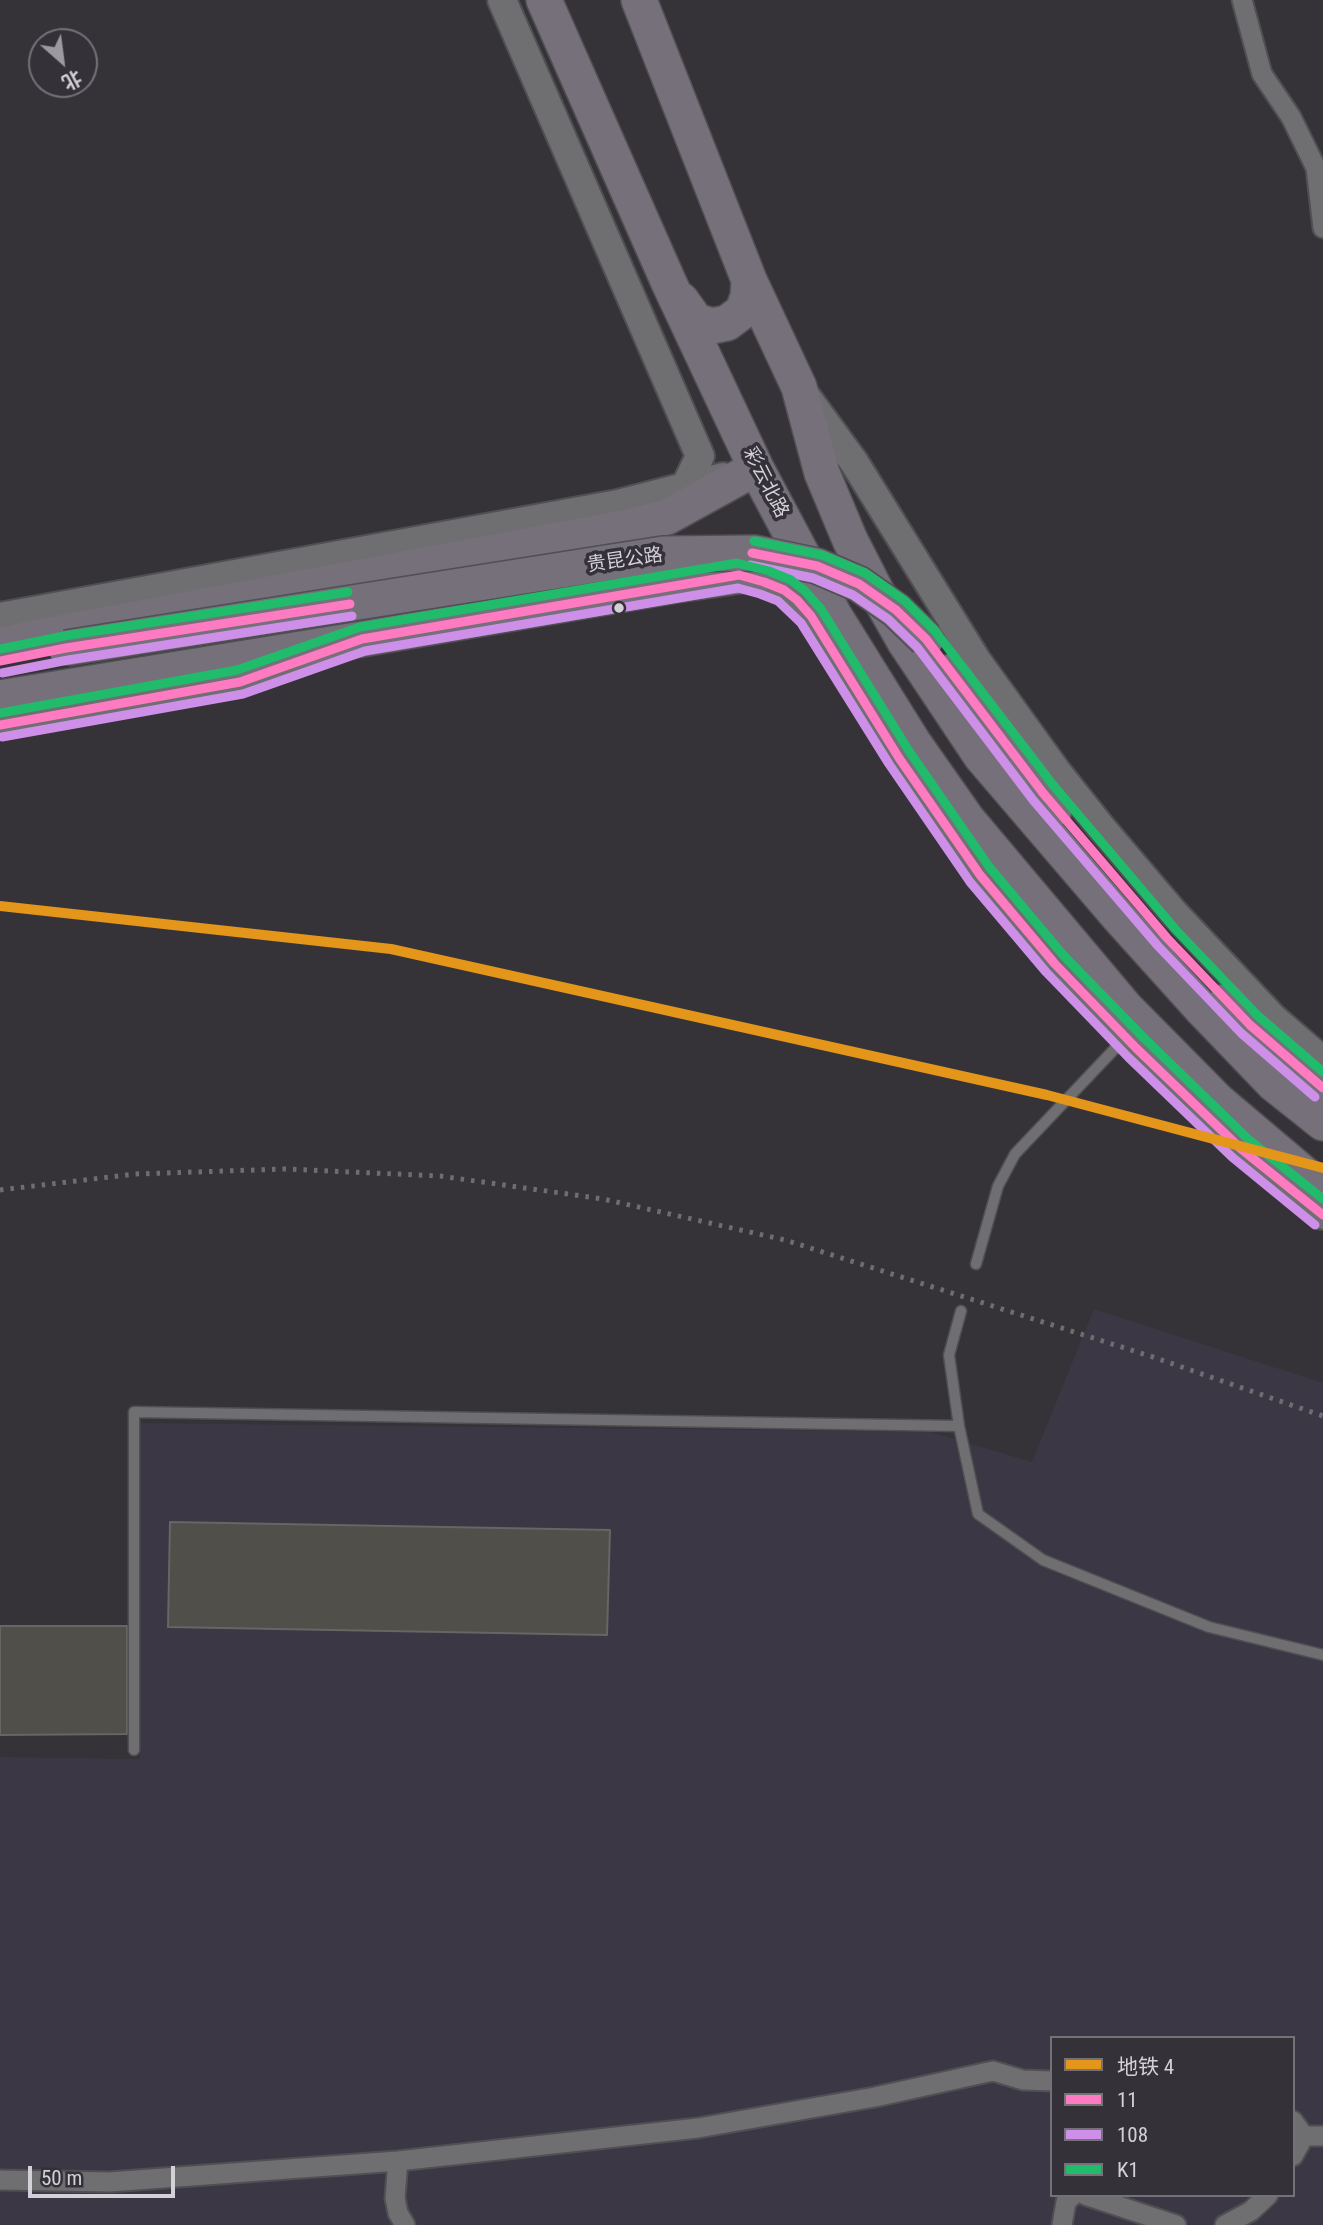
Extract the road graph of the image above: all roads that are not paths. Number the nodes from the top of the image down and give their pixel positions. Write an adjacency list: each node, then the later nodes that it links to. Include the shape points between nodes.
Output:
1 (502, 0): 10 (street, via 700,456)
2 (544, 0): 7 (highway, 彩云北路)
3 (639, 0): 6 (highway)
4 (1242, 0): 5 (street, via 1262,74 1316,167)
5 (1323, 228)
6 (749, 280): 7 (highway, via 743,311 727,323 712,326 696,321); 8 (highway)
7 (669, 283): 9 (highway, 彩云北路)
8 (799, 387): 23 (street, via 854,462 977,661 1057,772 1174,913 1273,1018); 25 (highway, via 822,473 850,540 905,642 981,756 1200,1007 1274,1084)
9 (756, 468): 10 (street); 11 (highway); 12 (highway, 彩云北路)
10 (685, 487): 16 (street, via 618,504)
11 (667, 517): 14 (highway, via 687,528 694,548 689,567); 18 (highway)
12 (807, 566): 13 (highway, 贵昆公路); 15 (highway); 26 (highway, 彩云北路, via 913,742 976,830 1125,1007 1218,1101)
13 (739, 575): 14 (highway, 贵昆公路); 15 (street, via 783,590)
14 (666, 587): 17 (highway, 贵昆公路)
15 (811, 616): 22 (street, via 899,758 980,876)
16 (0, 617)
17 (362, 639): 20 (highway, 贵昆公路); 21 (street, via 240,682)
18 (0, 646)
19 (0, 661): 24 (highway, 贵昆公路, bridge, via 663,554 755,553 817,566 859,584 926,639 1043,793 1167,938 1250,1026)
20 (0, 698)
21 (0, 726)
22 (1125, 1037): 27 (street, via 1240,1148); 28 (lane, via 1015,1154 998,1186)
23 (1323, 1061)
24 (1323, 1088)
25 (1323, 1123)
26 (1323, 1190)
27 (1323, 1215)
28 (976, 1264)
29 (961, 1311): 30 (lane, via 949,1355)
30 (959, 1426): 31 (lane, via 978,1514 1043,1560 1209,1627); 32 (lane, via 134,1412)
31 (1323, 1655)
32 (134, 1750)
33 (1050, 2081): 36 (street, via 1023,2080 993,2071 875,2098 698,2128)
34 (1307, 2131): 35 (street)
35 (1295, 2152)
36 (398, 2161): 37 (street, via 109,2182); 41 (street, via 395,2198)
37 (0, 2180)
38 (1071, 2197): 42 (street)
39 (1091, 2197): 43 (street)
40 (1266, 2197): 44 (street)
41 (405, 2225)
42 (1062, 2225)
43 (1176, 2225)
44 (1225, 2225)

